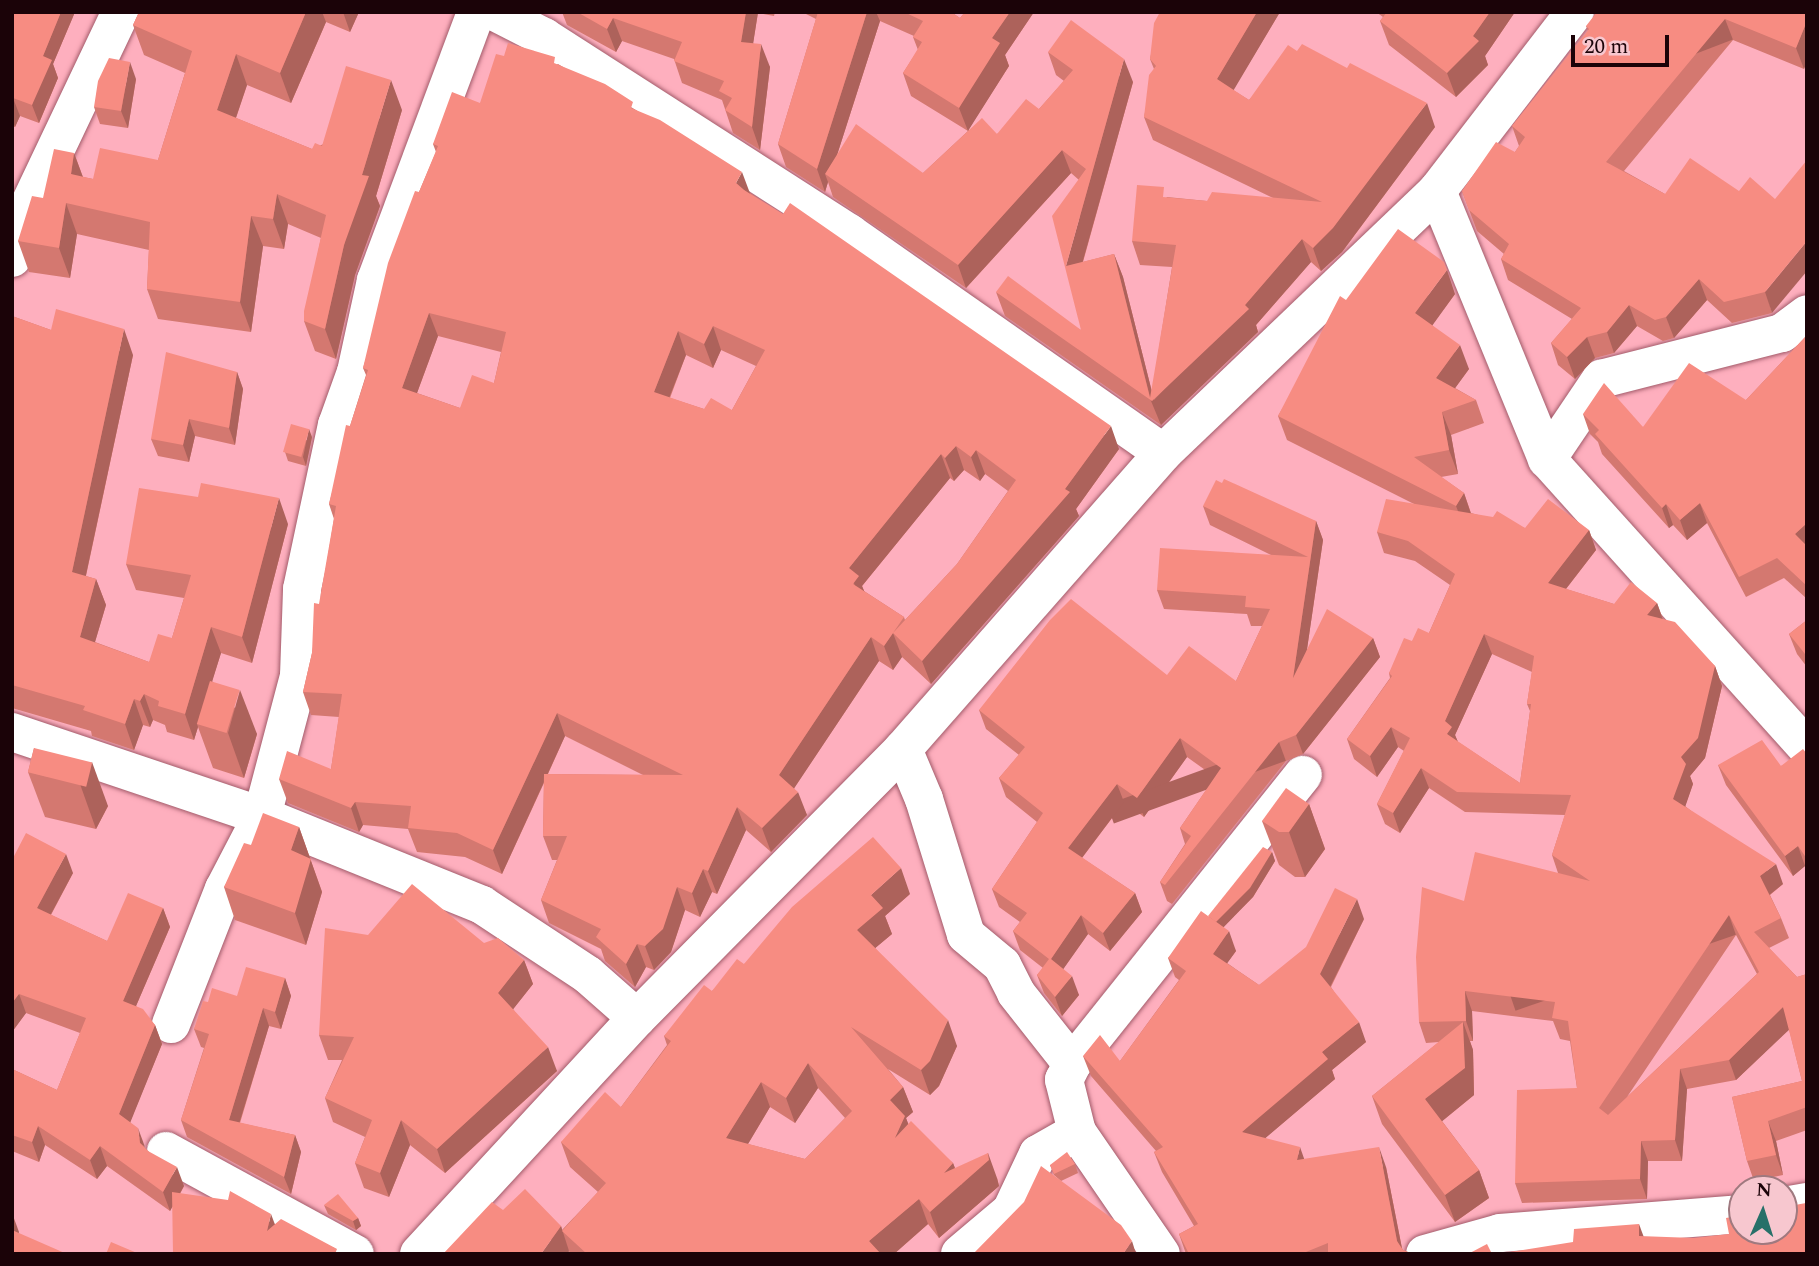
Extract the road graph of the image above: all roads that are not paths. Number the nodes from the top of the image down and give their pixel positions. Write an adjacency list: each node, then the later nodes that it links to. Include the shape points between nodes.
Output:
1 (121, 12): 6 (street, via 23,218)
2 (476, 12): 14 (street, via 376,280 356,372 337,425 302,589 299,677)
3 (495, 12): 8 (street, via 544,37 849,233)
4 (1575, 12): 5 (street)
5 (1437, 191): 8 (street); 9 (street)
6 (12, 258)
7 (1798, 332): 9 (street, via 1601,379)
8 (1163, 453): 12 (street)
9 (1547, 459): 11 (street)
10 (12, 732): 14 (street)
11 (1807, 748)
12 (903, 749): 15 (street); 17 (street, via 924,799 966,935 1002,965 1016,993)
13 (1303, 775): 17 (street)
14 (262, 816): 15 (street, via 482,905 589,975); 16 (street, via 224,889)
15 (638, 1018): 22 (street)
16 (171, 1024)
17 (1072, 1064): 18 (street, via 1064,1080)
18 (1077, 1132): 23 (street, via 1038,1154 1011,1211); 24 (street)
19 (166, 1151): 21 (street)
20 (1728, 1215): 25 (street, via 1500,1233)
21 (355, 1254)
22 (419, 1254)
23 (960, 1254)
24 (1161, 1254)
25 (1425, 1254)

